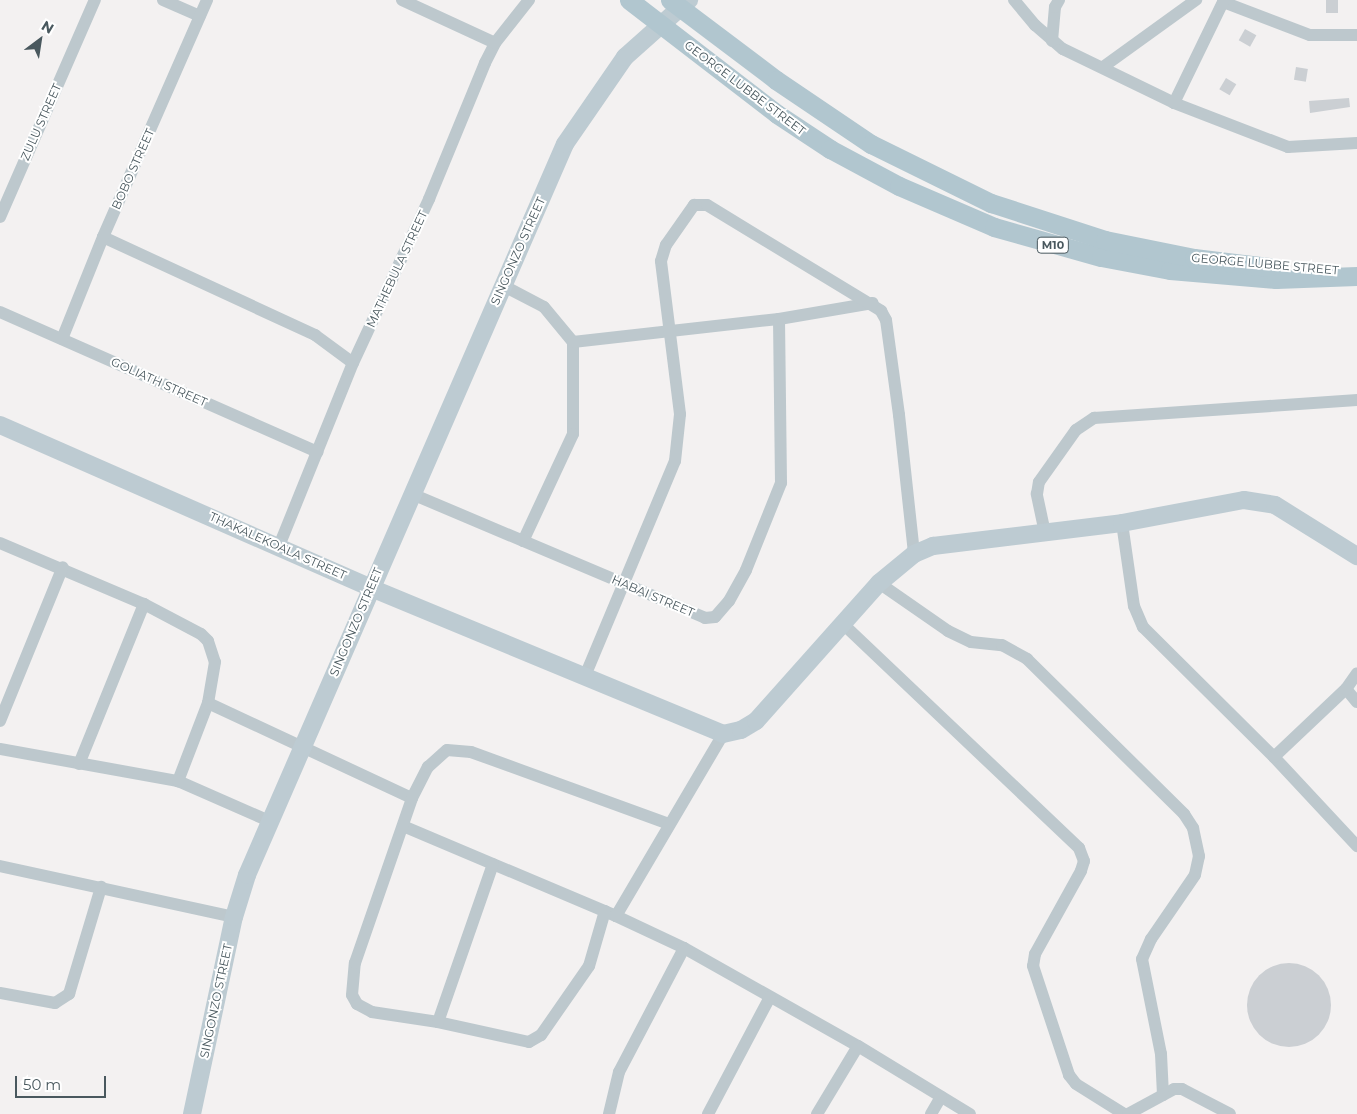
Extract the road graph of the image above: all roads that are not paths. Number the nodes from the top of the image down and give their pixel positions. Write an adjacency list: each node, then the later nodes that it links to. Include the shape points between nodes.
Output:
1 (95, 0): 20 (street, ZULU STREET)
2 (163, 0): 12 (street)
3 (207, 0): 12 (street, BOBO STREET)
4 (402, 0): 16 (street)
5 (530, 0): 16 (street, MATHEBULA STREET)
6 (629, 0): 13 (main road, GEORGE LUBBE STREET / M10)
7 (1014, 0): 15 (street)
8 (1059, 0): 15 (street, via 1055,7)
9 (1196, 0): 17 (street)
10 (1223, 1): 14 (street, via 1310,35); 18 (street)
11 (677, 2): 13 (street, SINGONZO STREET); 22 (main road, GEORGE LUBBE STREET / M10, via 776,80 871,144 991,203 1106,240 1194,258)
12 (200, 16): 21 (street, BOBO STREET)
13 (656, 21): 23 (main road, GEORGE LUBBE STREET / M10, via 777,114 830,149 900,186 994,227 1101,257 1170,270 1276,279); 24 (street, SINGONZO STREET, via 619,64 565,144)
14 (1357, 35)
15 (1052, 41): 17 (street)
16 (495, 43): 31 (street, MATHEBULA STREET, via 429,199)
17 (1103, 67): 18 (street)
18 (1174, 103): 19 (street, via 1288,148)
19 (1357, 143)
20 (0, 217)
21 (103, 237): 29 (street, BOBO STREET); 31 (street, via 315,335)
22 (1357, 272)
23 (1357, 276)
24 (502, 285): 30 (street, via 544,307); 35 (street, SINGONZO STREET)
25 (873, 303): 27 (street); 28 (street, via 700,204 687,212 662,254); 41 (street, via 886,320)
26 (0, 312): 29 (street, GOLIATH STREET)
27 (779, 319): 28 (street); 45 (street, HABAI STREET, via 781,482 746,570 729,601 715,617 705,618)
28 (671, 332): 30 (street); 45 (street, via 680,414 675,461)
29 (62, 339): 34 (street, GOLIATH STREET)
30 (573, 342): 38 (street, via 574,434)
31 (353, 364): 34 (street, MATHEBULA STREET)
32 (1357, 400): 37 (street, via 1094,418 1076,430 1039,482 1037,494)
33 (0, 425): 40 (street, THAKALEKOALA STREET)
34 (318, 452): 40 (street, MATHEBULA STREET)
35 (412, 494): 38 (street, HABAI STREET); 46 (street, SINGONZO STREET)
36 (1122, 523): 37 (street); 42 (street, via 1244,500 1260,501 1293,514); 58 (street, via 1134,606 1143,626)
37 (1045, 533): 41 (street, via 933,546)
38 (523, 541): 45 (street, HABAI STREET)
39 (0, 543): 43 (street)
40 (279, 546): 46 (street, THAKALEKOALA STREET)
41 (914, 554): 44 (street)
42 (1357, 556)
43 (64, 567): 47 (street); 54 (street)
44 (879, 584): 48 (street); 76 (street, via 948,631 971,642 1002,645 1027,659 1184,814 1193,828 1200,856 1195,874 1151,939 1142,959 1162,1054)
45 (625, 585): 50 (street)
46 (371, 588): 50 (street, THAKALEKOALA STREET); 56 (street, SINGONZO STREET)
47 (144, 604): 52 (street, via 201,634 208,641 215,662); 59 (street)
48 (842, 623): 55 (street, via 768,710 741,730); 84 (street, via 1079,848 1084,861 1081,871 1036,954 1033,966 1069,1075 1092,1095)
49 (1357, 673): 51 (street)
50 (586, 676): 55 (street, THAKALEKOALA STREET)
51 (1346, 689): 53 (street); 58 (street)
52 (208, 702): 56 (street); 60 (street)
53 (1357, 702)
54 (0, 721)
55 (723, 734): 63 (street)
56 (302, 748): 61 (street); 62 (street, SINGONZO STREET)
57 (0, 749): 59 (street)
58 (1274, 756): 65 (street)
59 (79, 764): 60 (street)
60 (178, 781): 62 (street)
61 (412, 798): 63 (street, via 437,756 458,749); 64 (street)
62 (269, 821): 70 (street, SINGONZO STREET)
63 (670, 824): 69 (street)
64 (403, 826): 66 (street); 74 (street, via 355,963 352,995 357,1004 372,1012)
65 (1357, 846)
66 (493, 864): 69 (street); 74 (street)
67 (0, 866): 68 (street)
68 (101, 887): 70 (street); 72 (street, via 69,994 55,1003)
69 (610, 914): 71 (street); 74 (street, via 589,966 569,998 535,1040 518,1043)
70 (234, 917): 78 (street, SINGONZO STREET)
71 (684, 948): 73 (street); 79 (street, via 619,1072)
72 (0, 993)
73 (770, 997): 75 (street); 80 (street)
74 (438, 1022)
75 (858, 1046): 77 (street); 81 (street)
76 (1162, 1095): 85 (street); 86 (street, via 1182,1089)
77 (942, 1097): 82 (street); 83 (street)
78 (192, 1114)
79 (609, 1114)
80 (708, 1114)
81 (817, 1114)
82 (931, 1114)
83 (970, 1114)
84 (1124, 1114)
85 (1128, 1114)
86 (1230, 1114)

